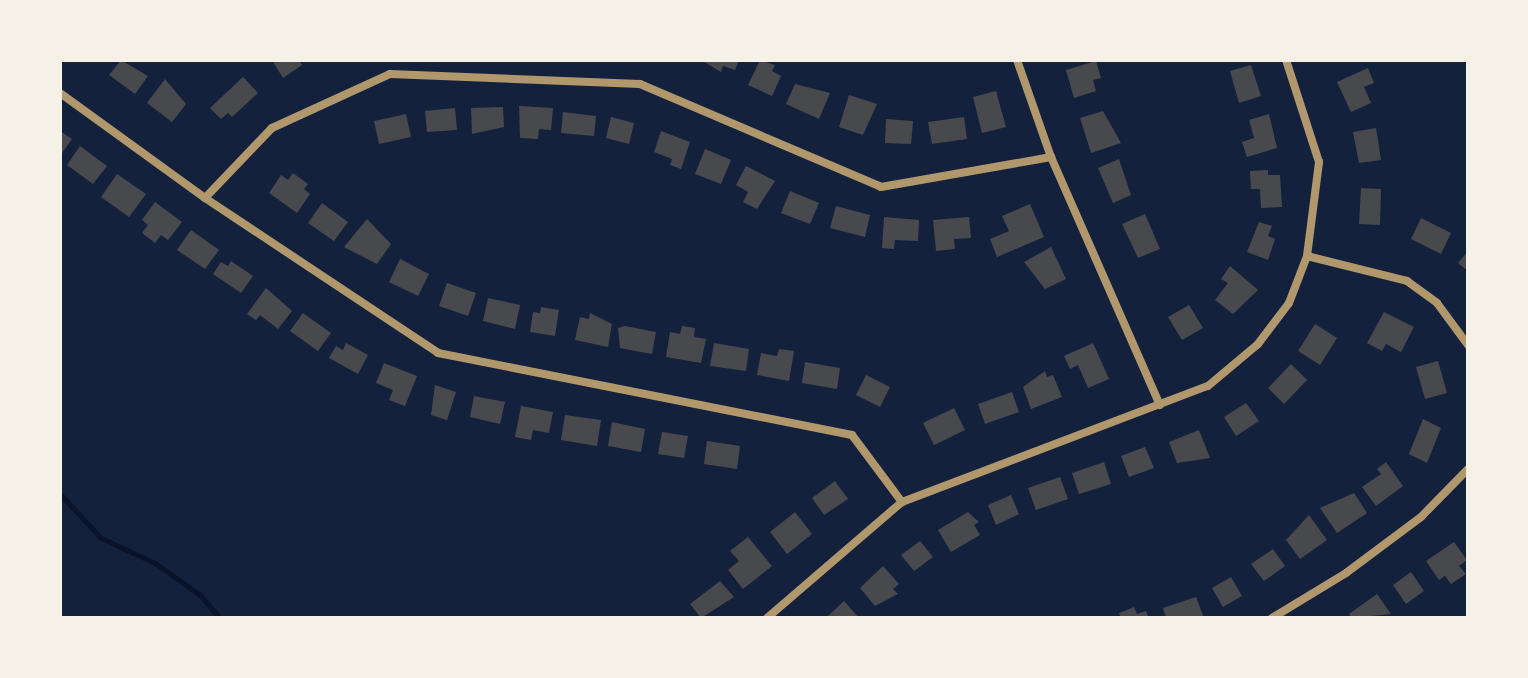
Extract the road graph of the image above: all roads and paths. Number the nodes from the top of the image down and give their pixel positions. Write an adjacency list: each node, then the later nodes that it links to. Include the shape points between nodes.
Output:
1 (1017, 60): 4 (street)
2 (1286, 60): 6 (street, via 1319,162)
3 (60, 93): 5 (street)
4 (1051, 157): 5 (street, via 881,187 640,84 390,74 272,128); 8 (street)
5 (205, 198): 10 (street, via 438,353 852,435)
6 (1307, 256): 7 (street, via 1407,281 1437,303); 8 (street, via 1289,303 1258,344 1208,386)
7 (1468, 345)
8 (1160, 405): 10 (street)
9 (1468, 469): 12 (street, via 1421,517 1346,573)
10 (902, 502): 11 (street)
11 (767, 618)
12 (1272, 618)

